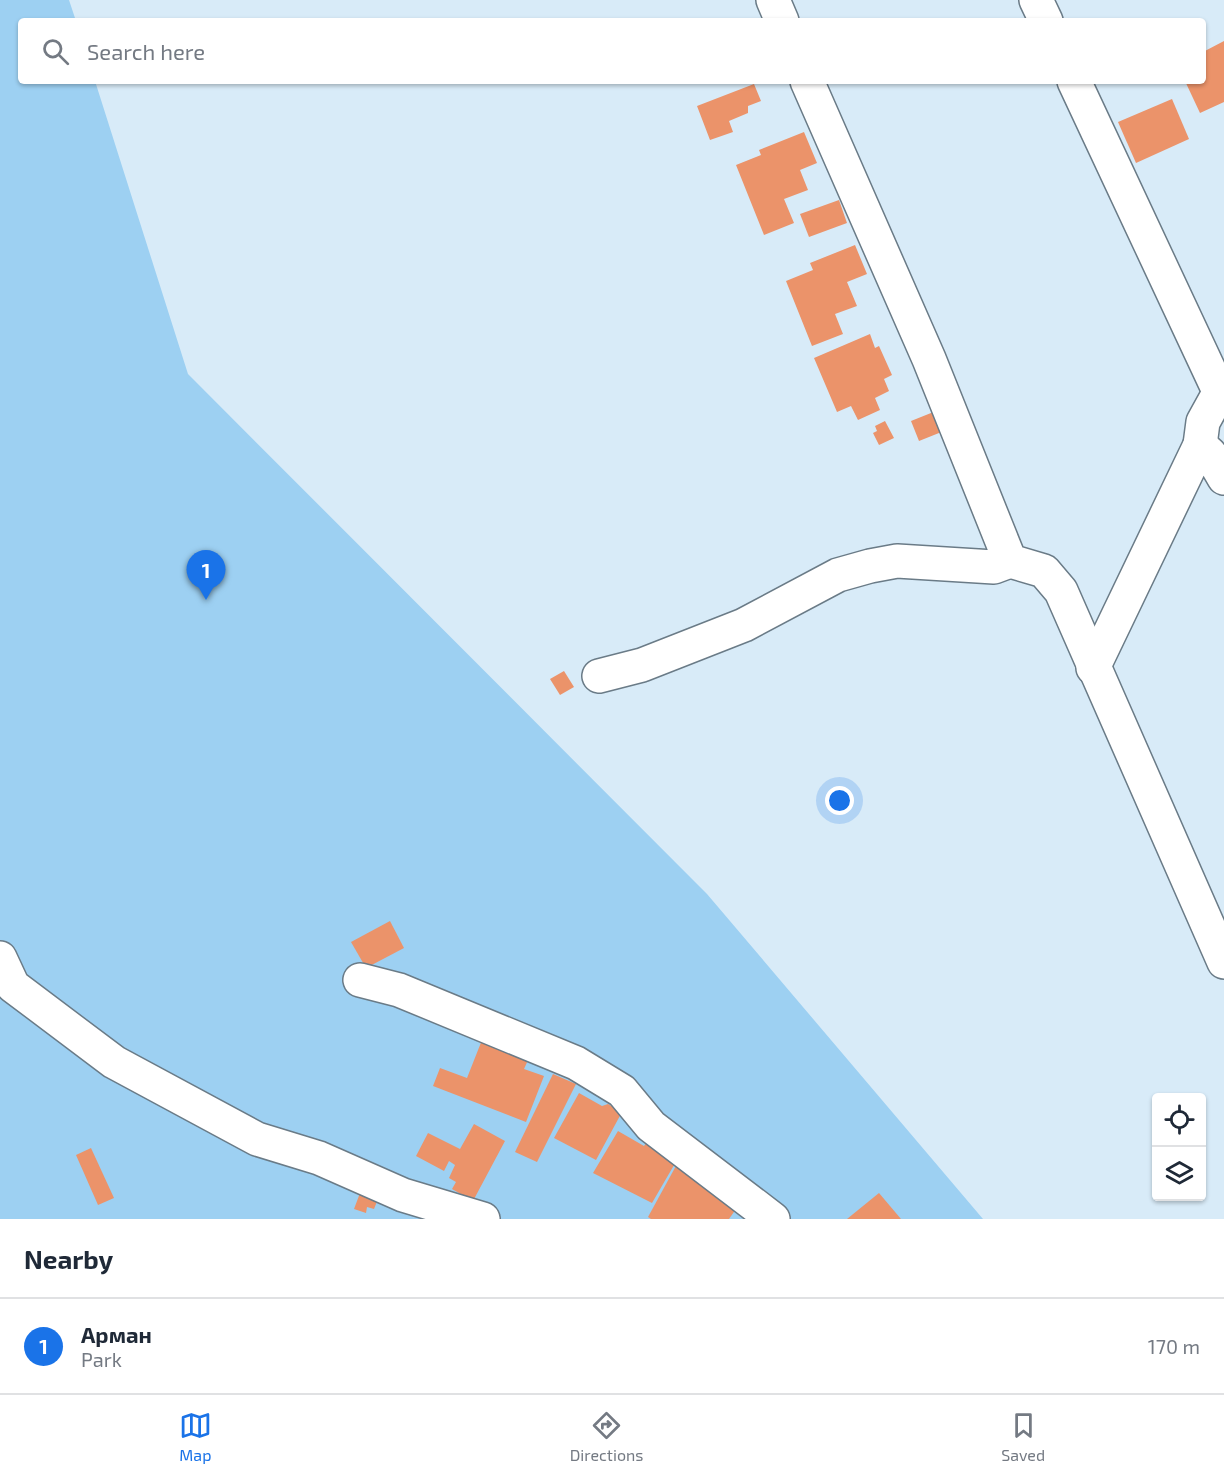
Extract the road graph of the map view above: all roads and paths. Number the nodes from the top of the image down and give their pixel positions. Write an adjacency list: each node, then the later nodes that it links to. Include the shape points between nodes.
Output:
1 (773, 0): 3 (street)
2 (1036, 0): 4 (street)
3 (781, 18)
4 (1045, 18)
5 (808, 84): 10 (street, via 933,370)
6 (1075, 84): 7 (street)
7 (1222, 387): 8 (street, via 1203,422)
8 (1200, 445): 9 (street); 11 (street)
9 (1224, 478)
10 (1010, 561): 11 (street, via 1044,571 1061,591); 12 (street, via 994,567 897,561 870,566 838,575 744,624 642,664)
11 (1093, 668): 14 (street)
12 (599, 676)
13 (0, 958): 16 (street, via 14,986 124,1067 257,1140 319,1158 403,1195)
14 (1224, 962)
15 (360, 980): 17 (street, via 399,990 576,1063 622,1091 651,1126)
16 (483, 1219)
17 (773, 1219)

